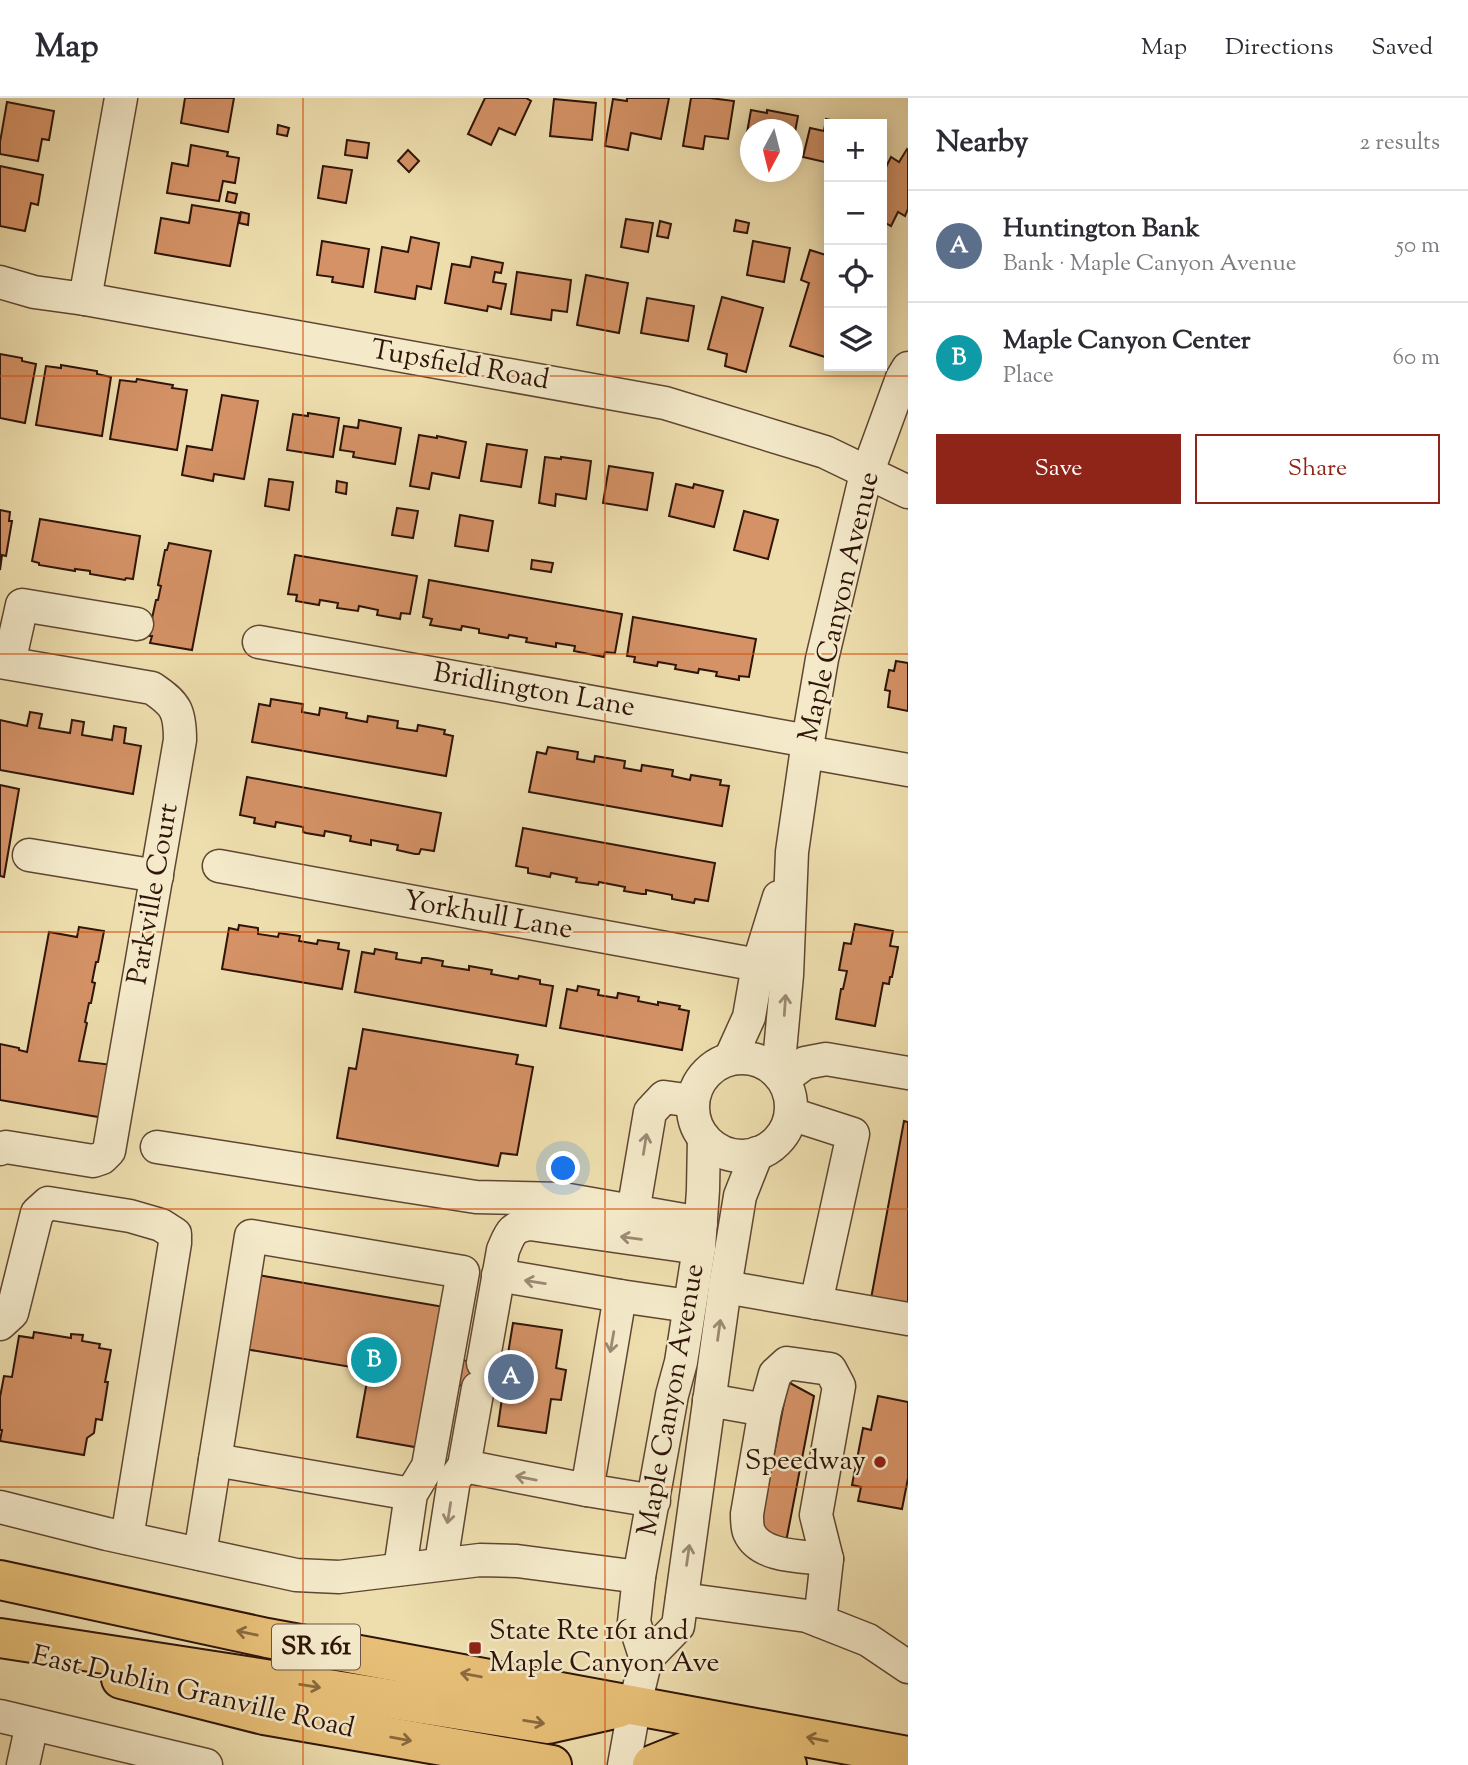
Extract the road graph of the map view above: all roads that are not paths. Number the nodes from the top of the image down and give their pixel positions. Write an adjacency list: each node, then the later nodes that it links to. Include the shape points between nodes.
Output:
1 (121, 98): 3 (street)
2 (0, 282): 3 (street, Tupsfield Road)
3 (85, 299): 5 (street, Tupsfield Road, via 665,403 825,452)
4 (908, 368): 5 (street, Maple Canyon Avenue)
5 (868, 474): 6 (street, Tupsfield Road); 10 (street, Maple Canyon Avenue, via 822,659)
6 (908, 492)
7 (137, 624): 9 (street, via 22,605)
8 (259, 642): 10 (street, Bridlington Lane)
9 (5, 662): 15 (street, Parkville Court, via 152,688 169,700 180,718 180,740)
10 (807, 747): 11 (street, Bridlington Lane); 12 (street, Maple Canyon Avenue)
11 (908, 770)
12 (792, 852): 16 (street, Maple Canyon Avenue); 19 (street, Maple Canyon Avenue, one-way to 12)
13 (29, 855): 15 (street)
14 (219, 866): 16 (street, Yorkhull Lane)
15 (157, 876): 24 (street, Parkville Court, via 109,1151 93,1161)
16 (758, 965): 17 (street, Maple Canyon Avenue, via 749,1017)
17 (730, 1059): 19 (street, via 758,1060); 20 (street, via 705,1074)
18 (908, 1073): 19 (street, via 826,1059 805,1063)
19 (780, 1076): 21 (street, via 789,1090)
20 (693, 1101): 22 (street, via 693,1115); 26 (street, one-way to 20, via 650,1112 664,1097)
21 (791, 1114): 25 (street, via 780,1138); 31 (street, via 853,1134)
22 (704, 1138): 25 (street, via 728,1154); 27 (street, Maple Canyon Avenue)
23 (157, 1147): 26 (street, via 476,1198 563,1199)
24 (0, 1149)
25 (757, 1153): 29 (street, Maple Canyon Avenue, via 740,1196)
26 (633, 1212): 27 (street)
27 (700, 1235): 28 (street, one-way to 28, via 519,1226 503,1250); 32 (street, Maple Canyon Avenue)
28 (498, 1275): 30 (street, one-way to 28); 38 (street)
29 (725, 1287): 31 (street); 35 (street, Maple Canyon Avenue, one-way to 29)
30 (620, 1296): 32 (street); 39 (street, one-way to 39)
31 (816, 1303): 33 (street)
32 (690, 1306): 41 (street, Maple Canyon Avenue)
33 (908, 1319)
34 (0, 1324): 43 (street, via 12,1313 37,1213 48,1203 130,1216 174,1234)
35 (709, 1400): 36 (street); 50 (street, Maple Canyon Avenue, one-way to 35)
36 (765, 1410): 45 (street, via 747,1514 749,1532 759,1545 780,1554); 45 (street, via 775,1374 787,1363 830,1369 839,1386 816,1515)
37 (215, 1461): 40 (street); 40 (street, via 251,1236 463,1272 428,1466); 44 (street)
38 (464, 1466): 39 (street, one-way to 38); 46 (street, one-way to 46, via 454,1480)
39 (587, 1490): 41 (street)
40 (411, 1494): 47 (street)
41 (654, 1501): 48 (street, Maple Canyon Avenue)
42 (0, 1507): 43 (street)
43 (127, 1538): 44 (street)
44 (200, 1554): 47 (street, via 296,1575 339,1577)
45 (827, 1559): 51 (street)
46 (441, 1563): 47 (street); 48 (street, via 517,1561)
47 (400, 1569)
48 (639, 1577): 54 (street, Maple Canyon Avenue, via 634,1622)
49 (0, 1580): 56 (main road, SR 161, one-way to 49, via 267,1638)
50 (682, 1599): 51 (street); 54 (street, Maple Canyon Avenue, via 678,1626)
51 (820, 1621): 55 (street, via 868,1640)
52 (0, 1639): 56 (main road, one-way to 56, via 548,1724)
53 (0, 1648): 62 (main road, East Dublin Granville Road, one-way to 62, via 264,1715)
54 (646, 1659): 56 (street)
55 (908, 1667)
56 (635, 1704): 59 (main road, SR 161, one-way to 56); 63 (street)
57 (0, 1716): 58 (street)
58 (32, 1724): 60 (street); 61 (street)
59 (908, 1756)
60 (23, 1765)
61 (205, 1765)
62 (552, 1765)
63 (624, 1765)
64 (652, 1765): 65 (main road, via 692,1749)
65 (788, 1765)

